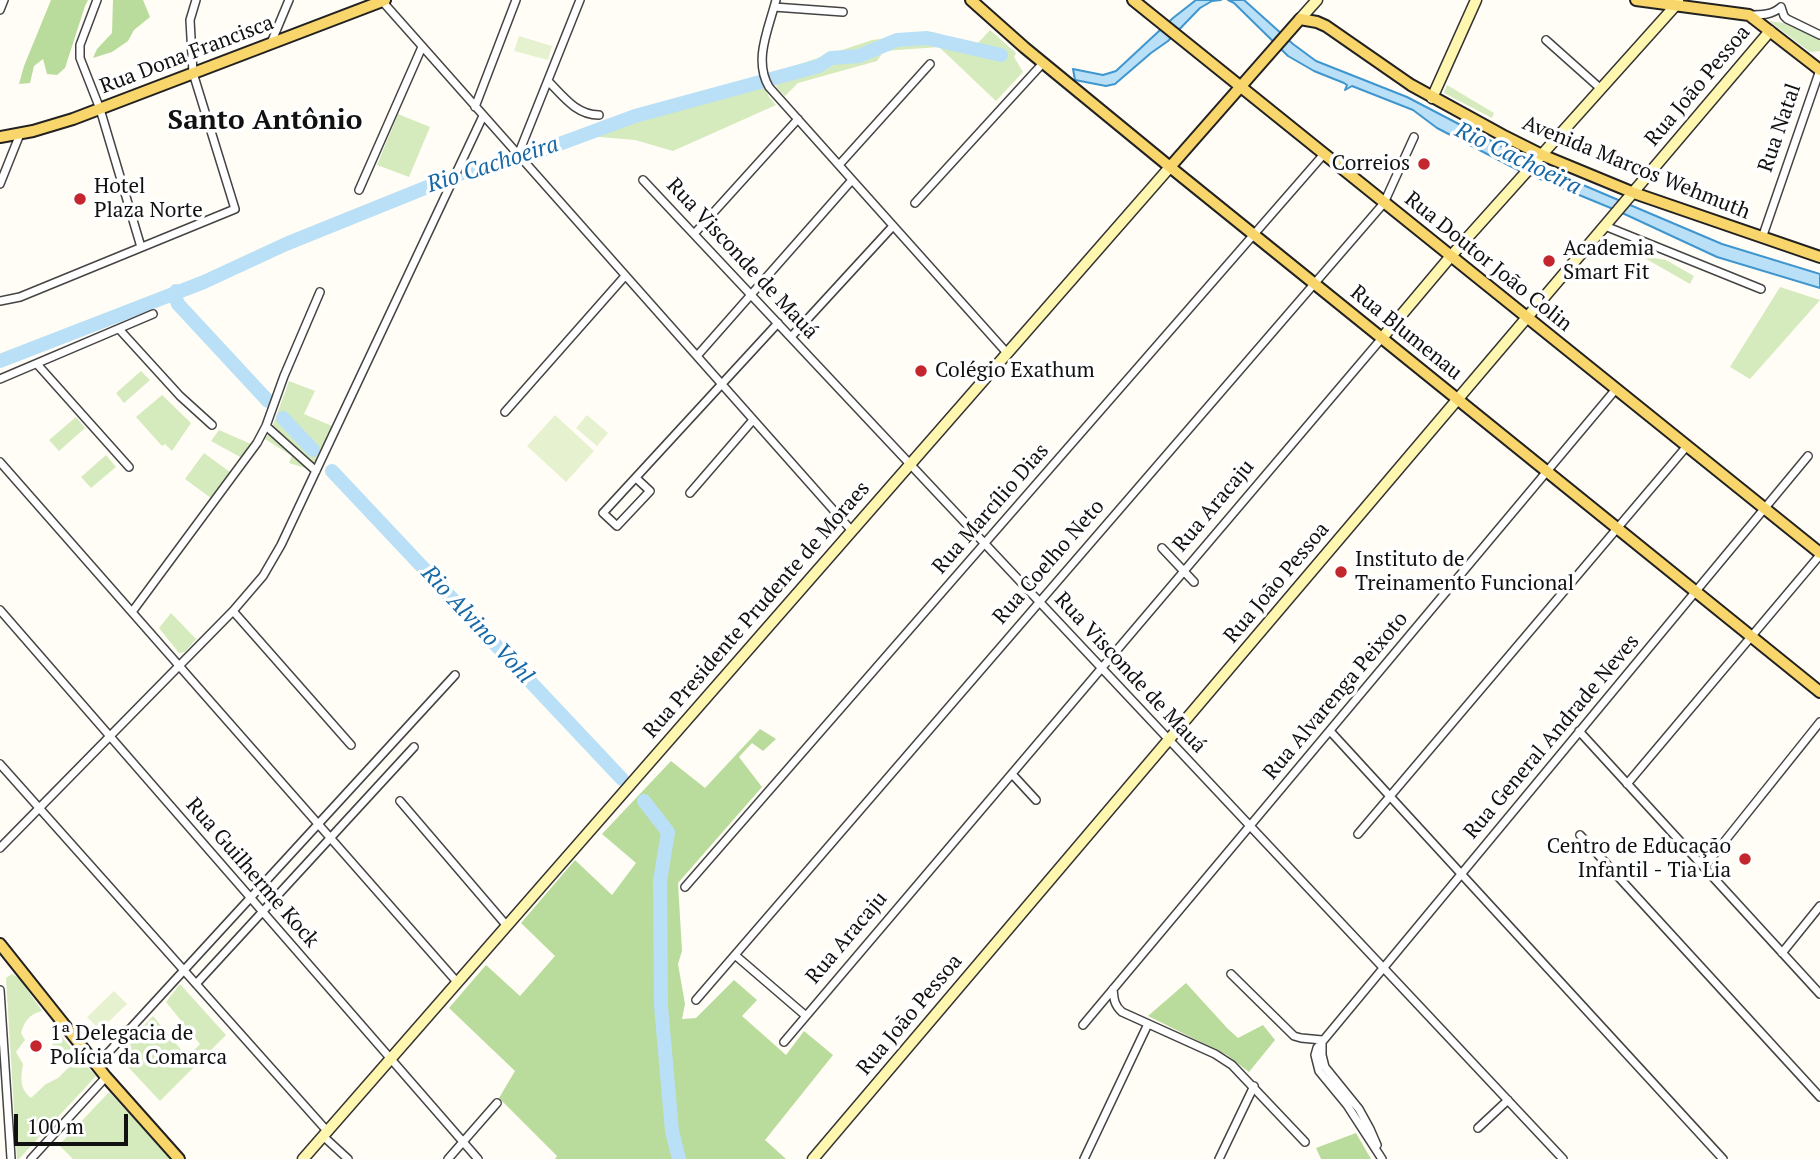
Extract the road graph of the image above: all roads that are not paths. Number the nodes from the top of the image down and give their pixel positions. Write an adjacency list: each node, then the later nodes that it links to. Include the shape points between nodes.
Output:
1 (4, 0): 16 (street)
2 (97, 0): 36 (street, via 79,51)
3 (196, 0): 30 (street, via 190,20)
4 (289, 0): 23 (street)
5 (516, 0): 35 (street)
6 (580, 0): 31 (street)
7 (971, 0): 27 (main road, Rua Blumenau)
8 (1133, 0): 32 (main road, Rua Doutor João Colin)
9 (1317, 0): 19 (street)
10 (1476, 0): 34 (street)
11 (1636, 0): 13 (main road)
12 (383, 1): 23 (main road, Rua Dona Francisca); 24 (street)
13 (1677, 3): 18 (main road); 33 (street, Rua Aracaju)
14 (1783, 3): 18 (street, via 1776,12); 21 (street, via 1787,19)
15 (775, 4): 17 (street); 39 (street, via 762,56 766,81)
16 (0, 10)
17 (843, 12)
18 (1749, 15): 20 (main road)
19 (1300, 19): 32 (main road, Rua Presidente Prudente de Moraes); 34 (main road, Avenida Marcos Wehmuth, via 1325,26)
20 (1770, 31): 25 (main road); 52 (street, Rua João Pessoa)
21 (1820, 35)
22 (1546, 40): 33 (street)
23 (271, 44): 30 (main road, Rua Dona Francisca)
24 (422, 47): 35 (street); 51 (street)
25 (1798, 53): 26 (main road); 29 (main road)
26 (1820, 56)
27 (1044, 63): 47 (main road, Rua Blumenau); 53 (street)
28 (930, 64): 46 (street)
29 (1820, 70): 59 (street, Rua Natal)
30 (193, 73): 36 (main road, Rua Dona Francisca); 60 (street, via 235,209)
31 (548, 81): 37 (street, via 578,110); 44 (street)
32 (1240, 87): 43 (main road, Rua Doutor João Colin); 47 (main road, Rua Presidente Prudente de Moraes)
33 (1601, 89): 45 (street, Rua Aracaju)
34 (1432, 98): 45 (main road, Avenida Marcos Wehmuth)
35 (475, 107): 38 (street)
36 (100, 109): 40 (main road, Rua Dona Francisca); 60 (street)
37 (599, 115)
38 (483, 116): 44 (street); 91 (street)
39 (798, 119): 46 (street); 57 (street)
40 (20, 134): 41 (main road, Rua Dona Francisca); 50 (street)
41 (0, 137)
42 (1414, 137): 54 (street, Rua Coelho Neto)
43 (1324, 154): 54 (main road, Rua Doutor João Colin); 58 (street, Rua Marcílio Dias)
44 (521, 158): 63 (street)
45 (1539, 159): 52 (main road, Avenida Marcos Wehmuth); 61 (street, Rua Aracaju)
46 (839, 165): 49 (street)
47 (1170, 167): 58 (main road, Rua Blumenau); 75 (street, Rua Presidente Prudente de Moraes)
48 (643, 180): 57 (street, Rua Visconde de Mauá)
49 (852, 180): 55 (street); 67 (street)
50 (0, 184)
51 (359, 190)
52 (1630, 197): 56 (street, Rua João Pessoa); 59 (main road, Avenida Marcos Wehmuth)
53 (915, 203)
54 (1384, 203): 61 (main road, Rua Doutor João Colin); 64 (street, Rua Coelho Neto)
55 (893, 226): 73 (street); 75 (street)
56 (1605, 226): 65 (street); 70 (street, Rua João Pessoa)
57 (694, 234): 67 (street, Rua Visconde de Mauá)
58 (1254, 235): 64 (main road, Rua Blumenau); 98 (street, Rua Marcílio Dias)
59 (1762, 238): 62 (main road, Avenida Marcos Wehmuth)
60 (141, 247): 68 (street)
61 (1451, 256): 70 (main road, Rua Doutor João Colin); 74 (street, Rua Aracaju)
62 (1820, 257)
63 (625, 276): 76 (street); 82 (street)
64 (1314, 284): 74 (main road, Rua Blumenau); 104 (street, Rua Coelho Neto)
65 (1761, 289)
66 (320, 292): 85 (street)
67 (751, 294): 71 (street, Rua Visconde de Mauá); 76 (street)
68 (0, 301)
69 (153, 314): 72 (street)
70 (1528, 318): 80 (main road, Rua Doutor João Colin); 81 (street, Rua João Pessoa)
71 (778, 323): 73 (street, Rua Visconde de Mauá); 79 (street)
72 (118, 329): 77 (street); 84 (street)
73 (791, 337): 89 (street, Rua Visconde de Mauá)
74 (1382, 338): 81 (main road, Rua Blumenau); 101 (street, Rua Aracaju)
75 (1007, 353): 89 (street, Rua Presidente Prudente de Moraes)
76 (697, 356): 79 (street)
77 (37, 364): 78 (street); 90 (street)
78 (0, 379)
79 (722, 384): 83 (street); 93 (street)
80 (1616, 390): 86 (main road, Rua Doutor João Colin); 92 (street, Rua Alvarenga Peixoto)
81 (1458, 400): 92 (main road, Rua Blumenau); 117 (street, Rua João Pessoa)
82 (505, 412)
83 (753, 420): 94 (street); 97 (street)
84 (212, 425)
85 (266, 426): 91 (street); 107 (street)
86 (1687, 446): 95 (main road, Rua Doutor João Colin); 96 (street)
87 (1808, 456): 95 (street, Rua General Andrade Neves)
88 (0, 462): 107 (street)
89 (910, 464): 97 (street, Rua Presidente Prudente de Moraes); 98 (street, Rua Visconde de Mauá)
90 (129, 467)
91 (316, 471): 106 (street, via 271,564)
92 (1547, 472): 96 (main road, Rua Blumenau); 114 (street, Rua Alvarenga Peixoto)
93 (636, 478): 93 (street, via 650,491 617,526 603,513)
94 (690, 493)
95 (1764, 508): 100 (main road, Rua Doutor João Colin); 103 (street, Rua General Andrade Neves)
96 (1617, 528): 103 (main road, Rua Blumenau); 123 (street)
97 (852, 531): 139 (street, Rua Presidente Prudente de Moraes)
98 (985, 543): 104 (street, Rua Visconde de Mauá); 135 (street, Rua Marcílio Dias)
99 (1162, 548): 101 (street)
100 (1820, 554): 108 (street)
101 (1184, 571): 102 (street); 110 (street, Rua Aracaju)
102 (1194, 582)
103 (1695, 591): 108 (main road, Rua Blumenau); 115 (street, Rua General Andrade Neves)
104 (1040, 602): 110 (street, Rua Visconde de Mauá); 142 (street, Rua Coelho Neto)
105 (0, 610): 116 (street, Rua Guilherme Kock)
106 (233, 611): 109 (street); 118 (street)
107 (132, 612): 109 (street)
108 (1751, 636): 112 (main road, Rua Blumenau); 122 (street)
109 (179, 666): 116 (street); 127 (street)
110 (1102, 668): 117 (street, Rua Visconde de Mauá); 121 (street, Rua Aracaju)
111 (455, 675): 127 (street)
112 (1820, 692)
113 (1820, 722): 133 (street)
114 (1330, 731): 123 (street); 128 (street, Rua Alvarenga Peixoto)
115 (1579, 731): 122 (street); 134 (street, Rua General Andrade Neves)
116 (110, 736): 126 (street); 136 (street, Rua Guilherme Kock)
117 (1169, 740): 128 (street, Rua Visconde de Mauá); 175 (street, Rua João Pessoa)
118 (351, 745)
119 (414, 747): 131 (street)
120 (0, 764): 126 (street)
121 (1012, 774): 124 (street); 152 (street, Rua Aracaju)
122 (1627, 784): 133 (street)
123 (1390, 796): 129 (street); 134 (street)
124 (1035, 800)
125 (400, 801): 139 (street)
126 (39, 808): 132 (street); 144 (street)
127 (318, 824): 131 (street); 136 (street)
128 (1250, 826): 143 (street, Rua Visconde de Mauá); 148 (street, Rua Alvarenga Peixoto)
129 (1358, 834)
130 (1580, 835): 161 (street)
131 (331, 838): 138 (street); 146 (street)
132 (0, 848)
133 (1704, 867): 141 (street)
134 (1461, 873): 143 (street, Rua General Andrade Neves); 180 (street)
135 (685, 887)
136 (250, 898): 138 (street, Rua Guilherme Kock); 144 (street)
137 (1820, 906): 141 (street)
138 (263, 912): 147 (street); 157 (street, Rua Guilherme Kock)
139 (507, 926): 146 (street, Rua Presidente Prudente de Moraes)
140 (0, 944): 158 (main road)
141 (1782, 953): 150 (street)
142 (735, 955): 151 (street, Rua Coelho Neto); 152 (street)
143 (1383, 967): 155 (street, Rua General Andrade Neves); 162 (street, Rua Visconde de Mauá)
144 (184, 970): 147 (street); 158 (street)
145 (1231, 974): 155 (street, via 1294,1036)
146 (457, 982): 157 (street, Rua Presidente Prudente de Moraes)
147 (196, 984): 165 (street)
148 (1113, 989): 153 (street, via 1122,1012); 154 (street, Rua Alvarenga Peixoto)
149 (0, 990): 168 (street)
150 (1820, 994)
151 (696, 1000)
152 (806, 1016): 156 (street, Rua Aracaju)
153 (1148, 1024): 160 (street, via 1224,1060); 176 (street)
154 (1083, 1025)
155 (1322, 1040): 178 (street, via 1315,1055 1319,1071)
156 (784, 1042)
157 (391, 1059): 165 (street, Rua Presidente Prudente de Moraes); 166 (street, Rua Guilherme Kock)
158 (96, 1066): 159 (main road)
159 (106, 1077): 169 (street); 170 (main road)
160 (1254, 1086): 167 (street); 177 (street)
161 (1820, 1097)
162 (1508, 1100): 164 (street); 179 (street, Rua Visconde de Mauá)
163 (496, 1103): 166 (street)
164 (1478, 1128)
165 (326, 1134): 171 (street, Rua Presidente Prudente de Moraes); 172 (street)
166 (463, 1142): 173 (street); 174 (street, Rua Guilherme Kock)
167 (1305, 1142)
168 (11, 1159)
169 (31, 1159)
170 (180, 1159)
171 (303, 1159)
172 (348, 1159)
173 (448, 1159)
174 (478, 1159)
175 (813, 1159)
176 (1084, 1159)
177 (1219, 1159)
178 (1382, 1159)
179 (1563, 1159)
180 (1723, 1159)

